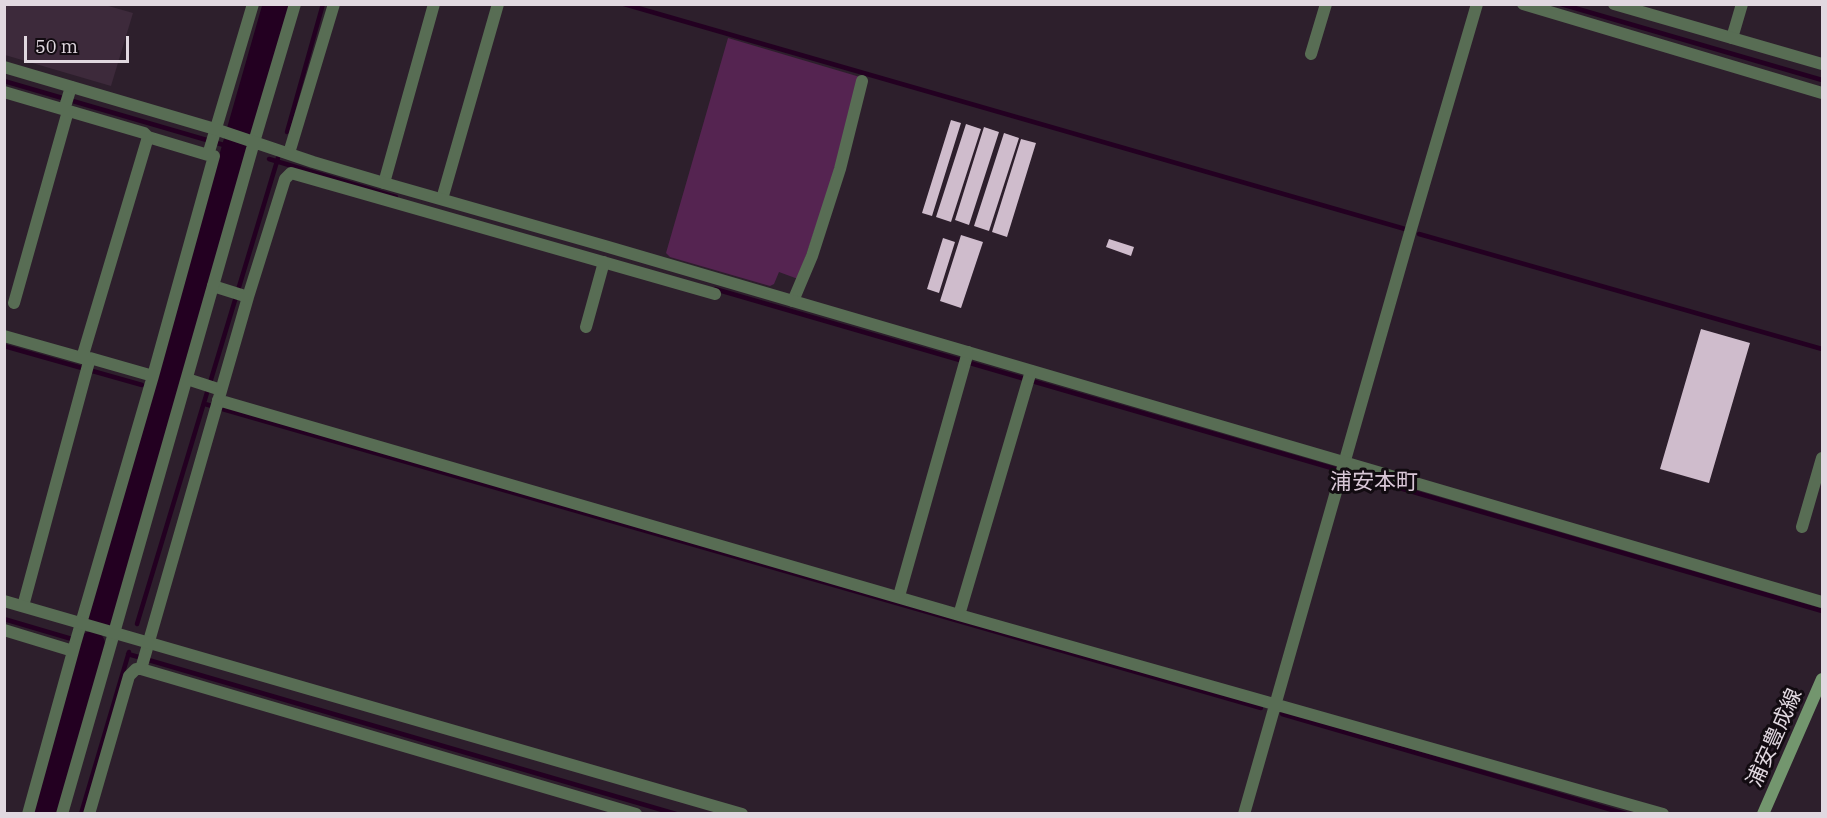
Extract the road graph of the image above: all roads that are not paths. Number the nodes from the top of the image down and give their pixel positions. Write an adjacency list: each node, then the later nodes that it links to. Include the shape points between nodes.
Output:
1 (253, 4): 20 (street)
2 (295, 4): 21 (street)
3 (334, 4): 22 (street)
4 (434, 4): 23 (street)
5 (498, 4): 24 (street)
6 (1326, 4): 12 (street)
7 (1478, 4): 41 (street)
8 (1523, 4): 16 (street)
9 (1614, 4): 11 (street)
10 (1742, 4): 11 (street)
11 (1732, 38): 13 (street)
12 (1311, 54)
13 (1822, 64)
14 (4, 67): 18 (street)
15 (862, 81): 30 (street, via 840,169)
16 (1822, 90)
17 (4, 92): 18 (street)
18 (67, 102): 19 (street); 20 (street); 31 (street)
19 (148, 137): 20 (street); 35 (street)
20 (214, 140): 21 (street); 36 (street, via 214,156)
21 (251, 141): 22 (street); 27 (street)
22 (292, 163): 23 (street); 24 (street); 29 (street)
23 (384, 183): 24 (street)
24 (436, 205): 25 (street)
25 (603, 256): 26 (street); 32 (street)
26 (680, 277): 28 (street); 30 (street)
27 (213, 286): 29 (street); 38 (street)
28 (715, 294)
29 (241, 295): 39 (street)
30 (793, 301): 34 (street)
31 (14, 303)
32 (586, 327)
33 (4, 336): 35 (street)
34 (966, 359): 37 (street); 44 (street)
35 (86, 364): 36 (street); 47 (street)
36 (153, 376): 51 (street)
37 (1029, 377): 41 (street); 48 (street)
38 (187, 379): 39 (street); 50 (street)
39 (215, 396): 44 (street); 52 (street)
40 (1822, 458): 42 (street)
41 (1345, 462): 46 (street); 54 (street)
42 (1817, 496): 43 (street)
43 (1802, 527)
44 (899, 596): 48 (street)
45 (4, 601): 47 (street)
46 (1822, 602)
47 (23, 606): 51 (street)
48 (959, 615): 54 (street)
49 (4, 630): 51 (street)
50 (114, 633): 51 (street); 52 (street); 56 (street)
51 (76, 638): 55 (street)
52 (145, 657): 57 (street, via 129,676); 58 (street); 59 (street)
53 (1822, 679): 62 (main road, 浦安豊成線)
54 (1275, 705): 60 (street); 61 (street)
55 (28, 813)
56 (62, 813)
57 (89, 813)
58 (636, 813)
59 (742, 813)
60 (1244, 813)
61 (1663, 813)
62 (1763, 813)

